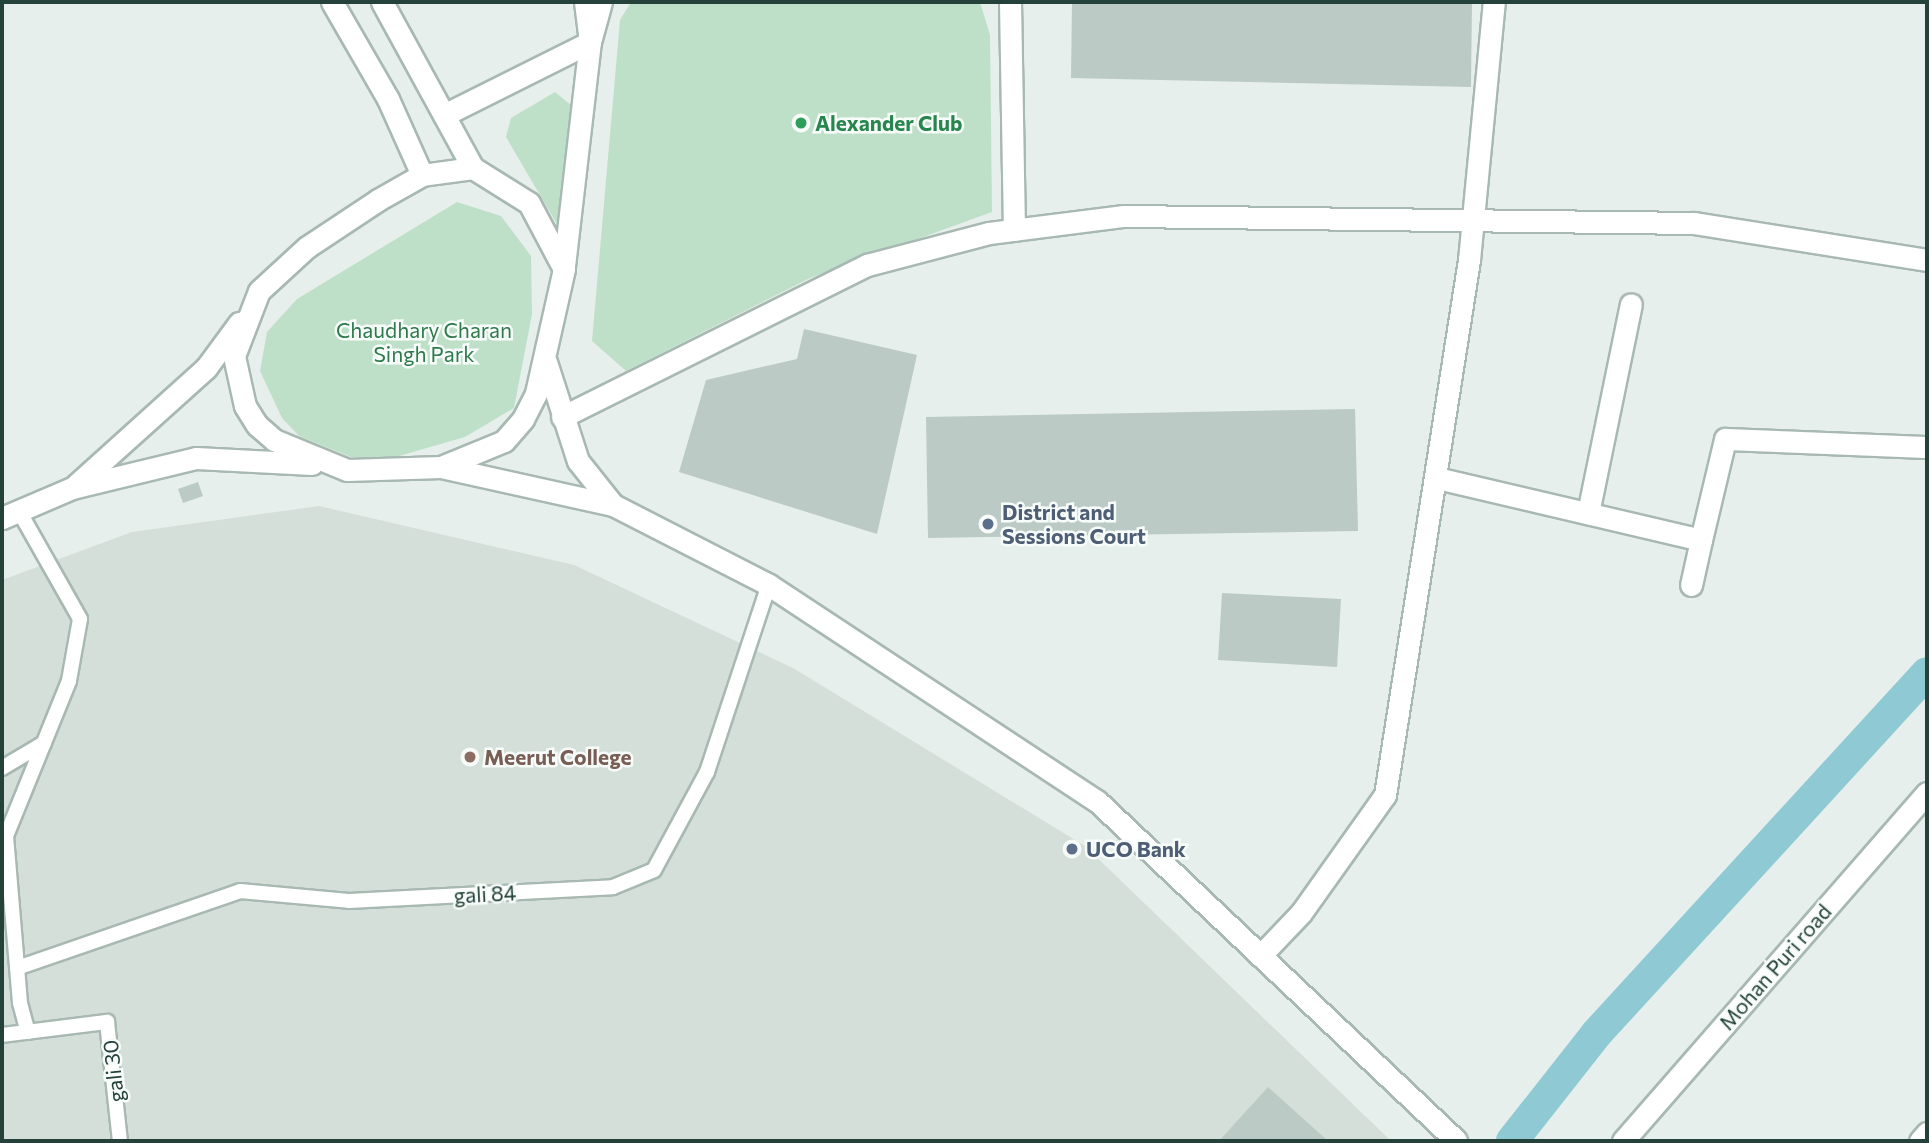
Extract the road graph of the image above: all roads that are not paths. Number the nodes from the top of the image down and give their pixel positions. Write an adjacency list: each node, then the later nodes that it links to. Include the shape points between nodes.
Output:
1 (332, 2): 10 (street, via 388,99)
2 (382, 2): 8 (street)
3 (585, 2): 7 (street)
4 (601, 2): 7 (street)
5 (1010, 2): 12 (street)
6 (1494, 2): 11 (street)
7 (590, 42): 8 (street); 14 (street)
8 (444, 115): 9 (street)
9 (473, 169): 10 (street); 14 (street, via 529,203)
10 (422, 175): 16 (street, via 307,247 258,291)
11 (1473, 219): 12 (street, via 1124,216); 13 (street, via 1694,223); 22 (street)
12 (1014, 230): 18 (street, via 867,265)
13 (1927, 260)
14 (564, 269): 17 (street)
15 (1631, 304): 25 (street)
16 (245, 314): 20 (street, via 234,356 245,406 274,440); 23 (street, via 206,368)
17 (545, 357): 18 (street); 21 (street, via 537,393 504,441)
18 (562, 417): 24 (street, via 578,461)
19 (1927, 447): 27 (street, via 1725,439)
20 (327, 464): 21 (street, via 368,472); 23 (street, via 196,458)
21 (441, 467): 24 (street)
22 (1437, 478): 25 (street); 33 (street, via 1385,795 1301,913)
23 (72, 488): 26 (street)
24 (613, 505): 28 (street)
25 (1588, 513): 27 (street)
26 (10, 514): 30 (lane, via 80,619 69,681)
27 (1701, 540): 29 (street)
28 (769, 585): 33 (street, via 1097,801); 34 (lane, gali 84, via 707,772 654,870 613,887 376,900 240,891)
29 (1691, 585)
30 (44, 743): 31 (lane); 34 (lane, via 6,836)
31 (2, 768)
32 (1927, 793): 40 (street, Mohan Puri road)
33 (1260, 956): 38 (street)
34 (17, 968): 35 (lane)
35 (28, 1032): 36 (lane, gali 30); 39 (lane, gali 30, via 107,1022)
36 (2, 1035)
37 (1927, 1133): 41 (street)
38 (1445, 1138)
39 (120, 1141)
40 (1623, 1141)
41 (1920, 1141)

